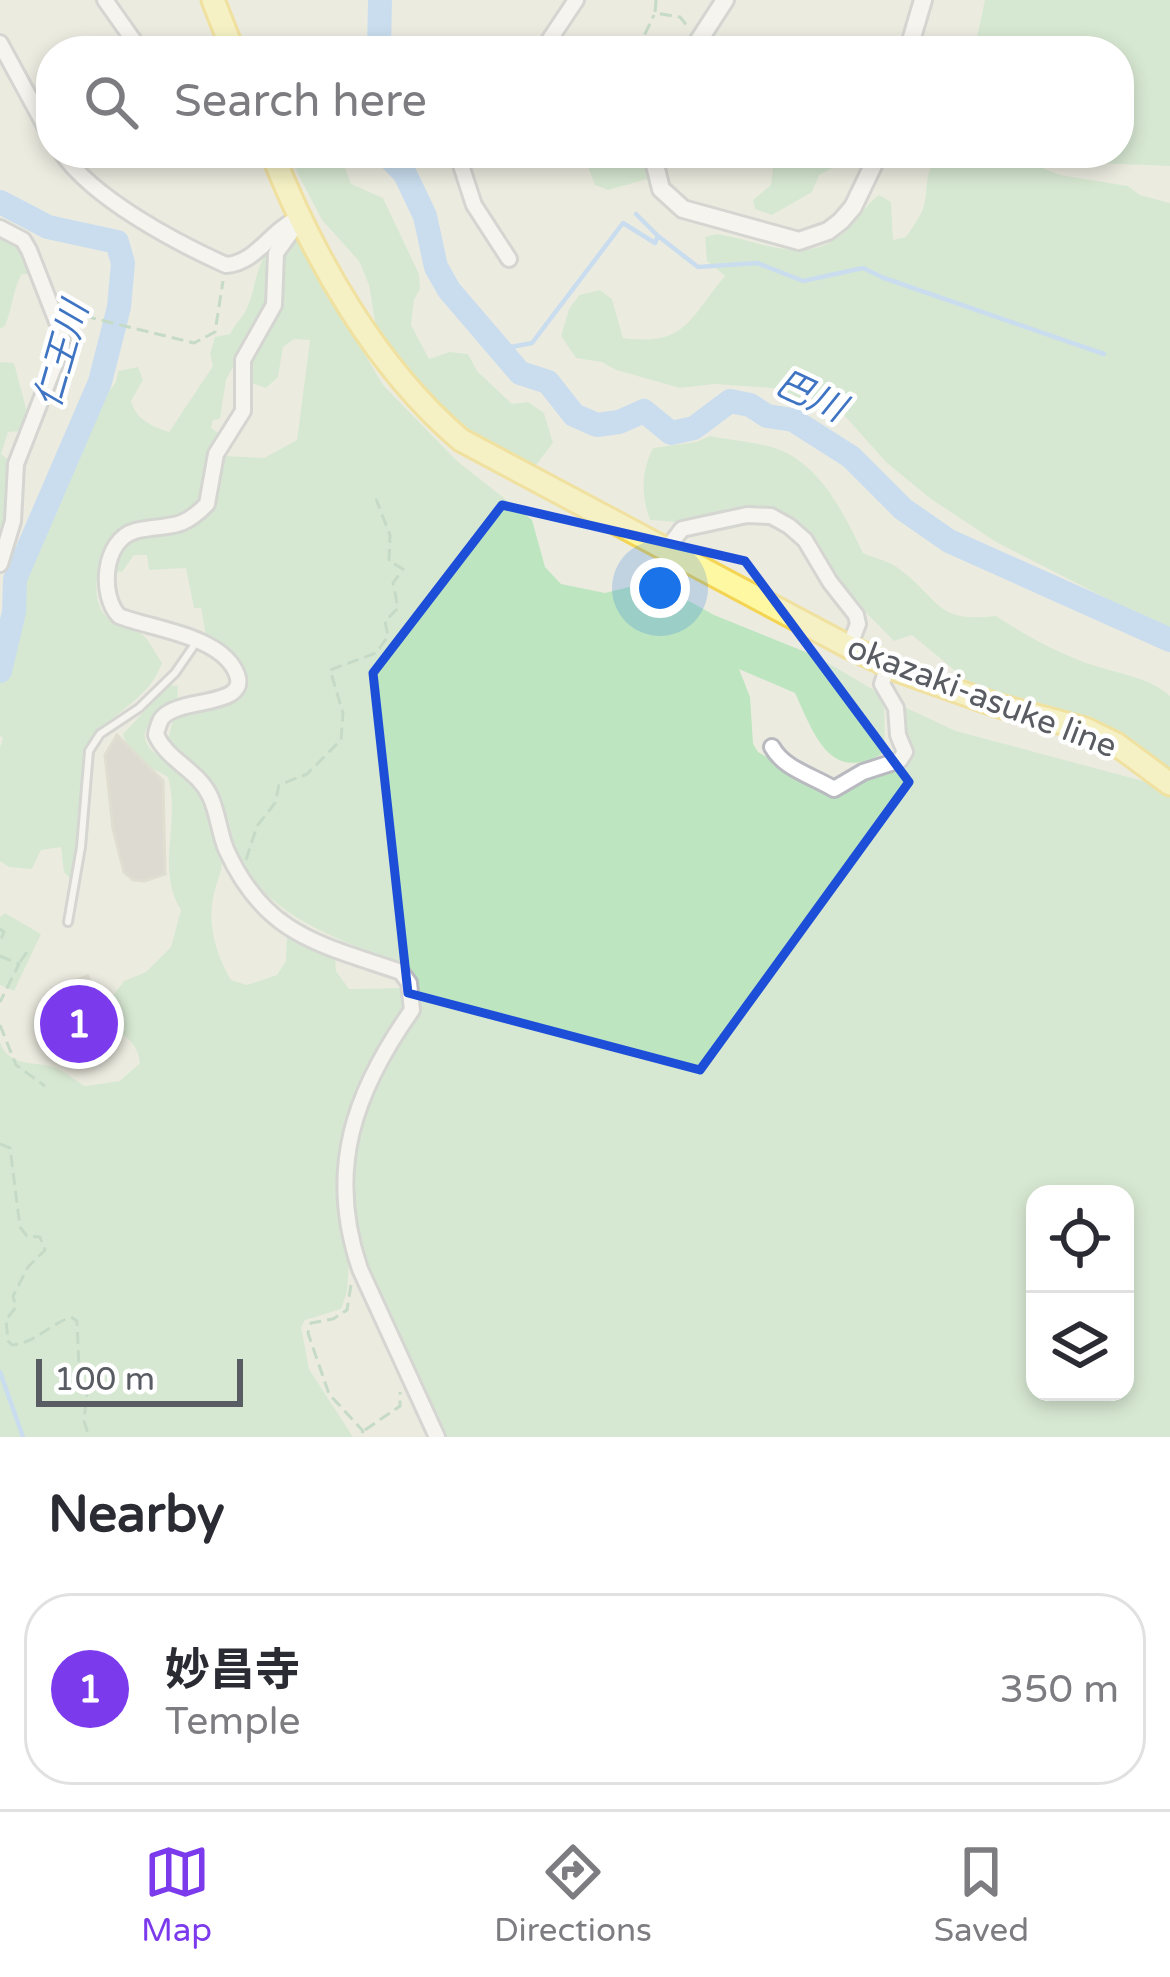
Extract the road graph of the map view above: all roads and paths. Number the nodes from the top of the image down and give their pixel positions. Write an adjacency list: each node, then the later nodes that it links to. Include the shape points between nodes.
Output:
1 (105, 0): 8 (street)
2 (213, 0): 9 (main road)
3 (576, 0): 10 (street)
4 (656, 0): 7 (path)
5 (725, 0): 13 (street)
6 (923, 0): 14 (street)
7 (655, 13): 11 (path); 12 (path, via 685,21)
8 (130, 36)
9 (227, 36)
10 (552, 36)
11 (644, 36)
12 (688, 36)
13 (695, 36)
14 (912, 36)
15 (0, 43): 16 (street)
16 (36, 109)
17 (72, 168): 25 (street, via 115,205)
18 (279, 168): 22 (main road, okazaki-asuke line)
19 (462, 168): 24 (street, via 474,205)
20 (656, 168): 21 (street, via 661,189 682,209 800,241 841,221)
21 (872, 168)
22 (304, 220): 25 (street, via 290,221 241,263); 28 (main road, okazaki-asuke line, via 359,321 426,410 489,458); 30 (street, via 276,253 274,305 243,361 243,411 216,454 207,504 179,524 121,540 107,569 107,598 118,616)
23 (0, 228): 26 (street, via 29,250)
24 (509, 259)
25 (226, 266): 26 (path, via 215,332 194,343 76,314)
26 (62, 339): 29 (street, via 16,464 13,521)
27 (376, 499): 35 (path, via 390,536 389,561 403,569 393,583 398,608 385,621 388,636 376,653 330,670 343,713 341,740 307,774 279,784)
28 (666, 550): 31 (main road, okazaki-asuke line); 31 (street, via 682,529 771,516 805,541 856,614)
29 (0, 564)
30 (196, 641): 35 (street, via 235,669 235,692 175,708 160,718 156,735 212,799); 36 (lane, via 166,682 89,751)
31 (849, 647): 32 (main road, okazaki-asuke line)
32 (888, 665): 33 (street, via 882,684 898,716 900,760 834,789 787,766); 34 (main road, okazaki-asuke line, via 1084,729)
33 (772, 747)
34 (1170, 784)
35 (239, 870): 46 (street, via 292,933 409,982 412,1010 362,1092 350,1138 344,1205)
36 (68, 922)
37 (0, 929): 38 (path)
38 (0, 942)
39 (27, 952): 41 (path)
40 (0, 956): 41 (path)
41 (19, 964): 42 (path)
42 (0, 1002)
43 (0, 1025): 44 (path, via 16,1065)
44 (45, 1086)
45 (0, 1144): 49 (path, via 10,1148 20,1228 45,1244 13,1296 8,1341 28,1343 52,1324 77,1321)
46 (360, 1269): 47 (street); 48 (path, via 352,1274 347,1310 311,1323 308,1333 329,1394)
47 (406, 1375): 48 (path, via 400,1406); 50 (street)
48 (362, 1434)
49 (89, 1437)
50 (437, 1437)

